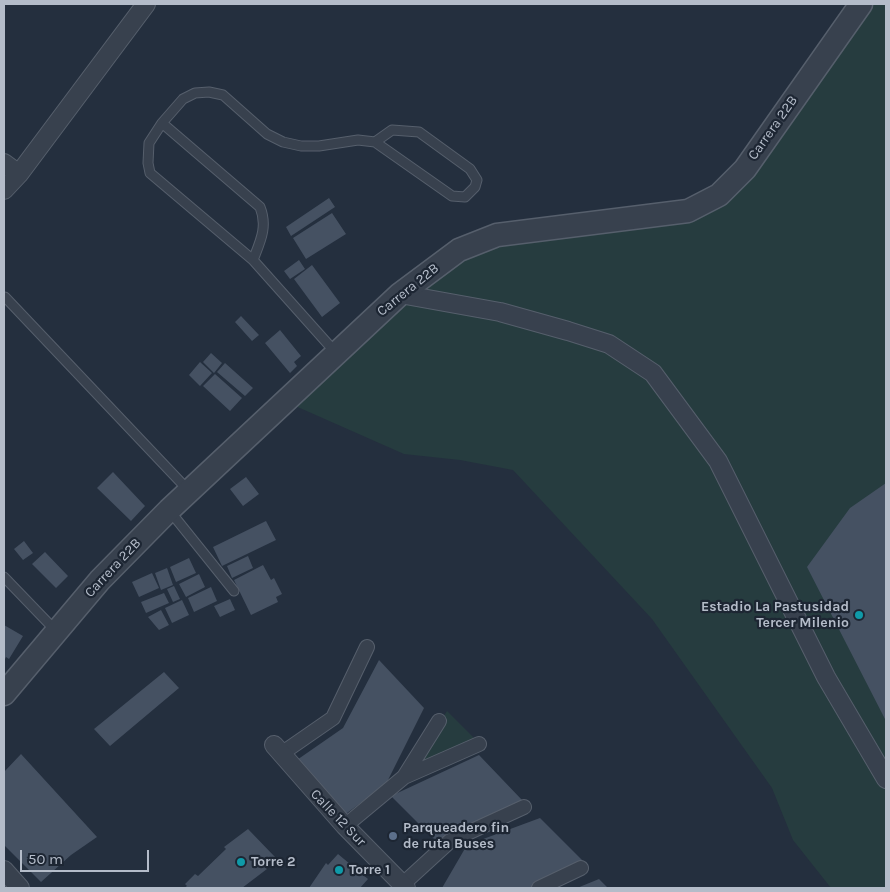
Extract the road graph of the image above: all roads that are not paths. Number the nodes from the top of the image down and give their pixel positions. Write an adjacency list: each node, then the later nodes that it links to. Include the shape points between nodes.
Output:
1 (146, 4): 6 (street)
2 (861, 4): 9 (street, Carrera 22B, via 745,169 719,195 688,211 498,235 459,250)
3 (162, 123): 4 (lane, via 183,99 209,92 223,94 267,134 283,142 301,146 358,140); 8 (lane, via 260,208 264,217 264,233); 8 (lane, via 149,143 150,173)
4 (375, 142): 4 (lane, via 452,196 465,197 475,187 477,180 470,170 419,132 392,130)
5 (4, 163): 6 (street)
6 (18, 174): 7 (street)
7 (4, 190)
8 (253, 260): 11 (lane)
9 (400, 294): 11 (street, Carrera 22B); 23 (street, via 500,312 568,331 609,344 653,373 718,461 826,677)
10 (5, 297): 12 (lane)
11 (336, 353): 12 (street, Carrera 22B)
12 (189, 491): 13 (street, Carrera 22B)
13 (169, 510): 15 (lane); 16 (street, Carrera 22B, via 100,580)
14 (4, 577): 16 (lane)
15 (234, 591)
16 (57, 631): 18 (street, Carrera 22B)
17 (367, 647): 21 (street, via 333,718)
18 (4, 694)
19 (439, 721): 22 (street)
20 (479, 744): 22 (street)
21 (277, 750): 25 (street, Calle 12 Sur)
22 (404, 778): 25 (street)
23 (886, 779)
24 (524, 807): 28 (street, via 450,840)
25 (345, 826): 28 (street, Calle 12 Sur)
26 (581, 868): 30 (street)
27 (4, 870): 29 (street)
28 (403, 887)
29 (20, 888)
30 (539, 888)

